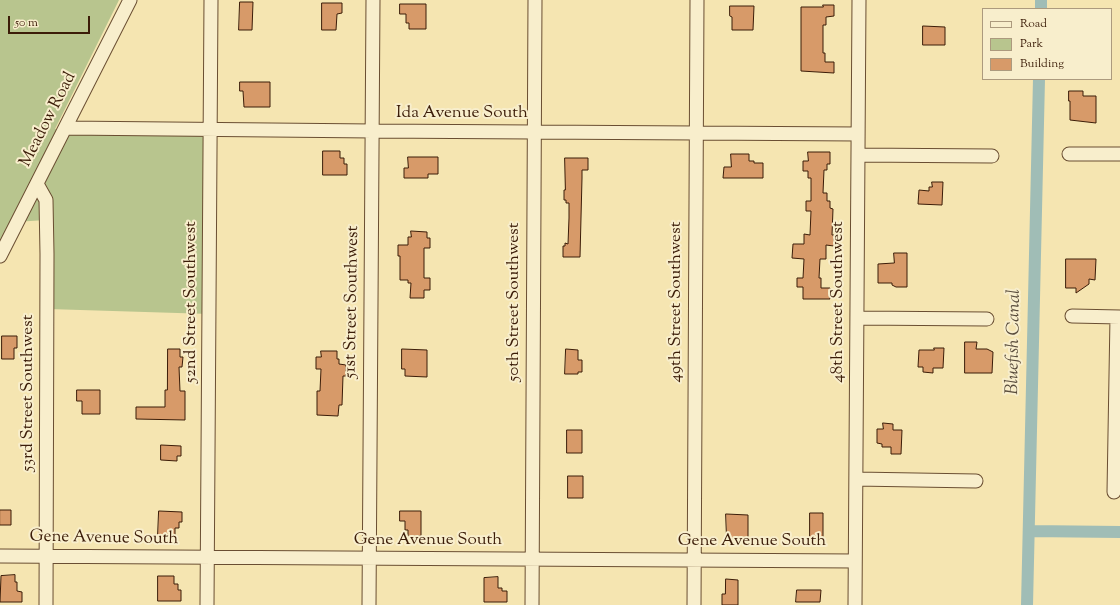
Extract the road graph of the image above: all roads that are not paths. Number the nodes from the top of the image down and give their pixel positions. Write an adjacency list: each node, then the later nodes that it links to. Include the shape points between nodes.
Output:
1 (130, 0): 7 (street, Meadow Road)
2 (211, 0): 8 (street, 52nd Street Southwest)
3 (373, 0): 9 (street, 51st Street Southwest)
4 (535, 0): 10 (street, 50th Street Southwest)
5 (697, 0): 11 (street, 49th Street Southwest)
6 (859, 0): 12 (street, 48th Street Southwest)
7 (66, 128): 8 (street, Ida Avenue South); 17 (street, Meadow Road)
8 (210, 130): 9 (street, Ida Avenue South); 28 (street, 52nd Street Southwest)
9 (373, 131): 10 (street, Ida Avenue South); 29 (street, 51st Street Southwest)
10 (534, 132): 11 (street, Ida Avenue South); 30 (street, 50th Street Southwest)
11 (696, 133): 12 (street, Ida Avenue South); 31 (street, 49th Street Southwest)
12 (858, 134): 15 (street, 48th Street Southwest)
13 (1069, 154): 14 (street)
14 (1120, 154)
15 (858, 155): 16 (street); 21 (street, 48th Street Southwest)
16 (992, 156)
17 (37, 184): 18 (street, Meadow Road); 27 (street, 53rd Street Southwest, via 46,200)
18 (0, 256)
19 (1072, 316): 20 (street)
20 (1118, 317): 25 (street)
21 (857, 318): 22 (street); 23 (street, 48th Street Southwest)
22 (987, 318)
23 (856, 479): 24 (street); 32 (street, 48th Street Southwest)
24 (976, 481)
25 (1114, 492)
26 (0, 556): 27 (street, Gene Avenue South)
27 (47, 556): 28 (street, Gene Avenue South); 33 (street, 53rd Street Southwest)
28 (207, 558): 29 (street, Gene Avenue South); 34 (street, 52nd Street Southwest)
29 (369, 558): 30 (street, Gene Avenue South); 35 (street, 51st Street Southwest)
30 (532, 559): 31 (street, Gene Avenue South); 36 (street, 50th Street Southwest)
31 (695, 560): 32 (street, Gene Avenue South); 37 (street, 49th Street Southwest)
32 (856, 561): 38 (street, 48th Street Southwest)
33 (46, 605)
34 (207, 605)
35 (369, 605)
36 (532, 605)
37 (694, 605)
38 (855, 605)

